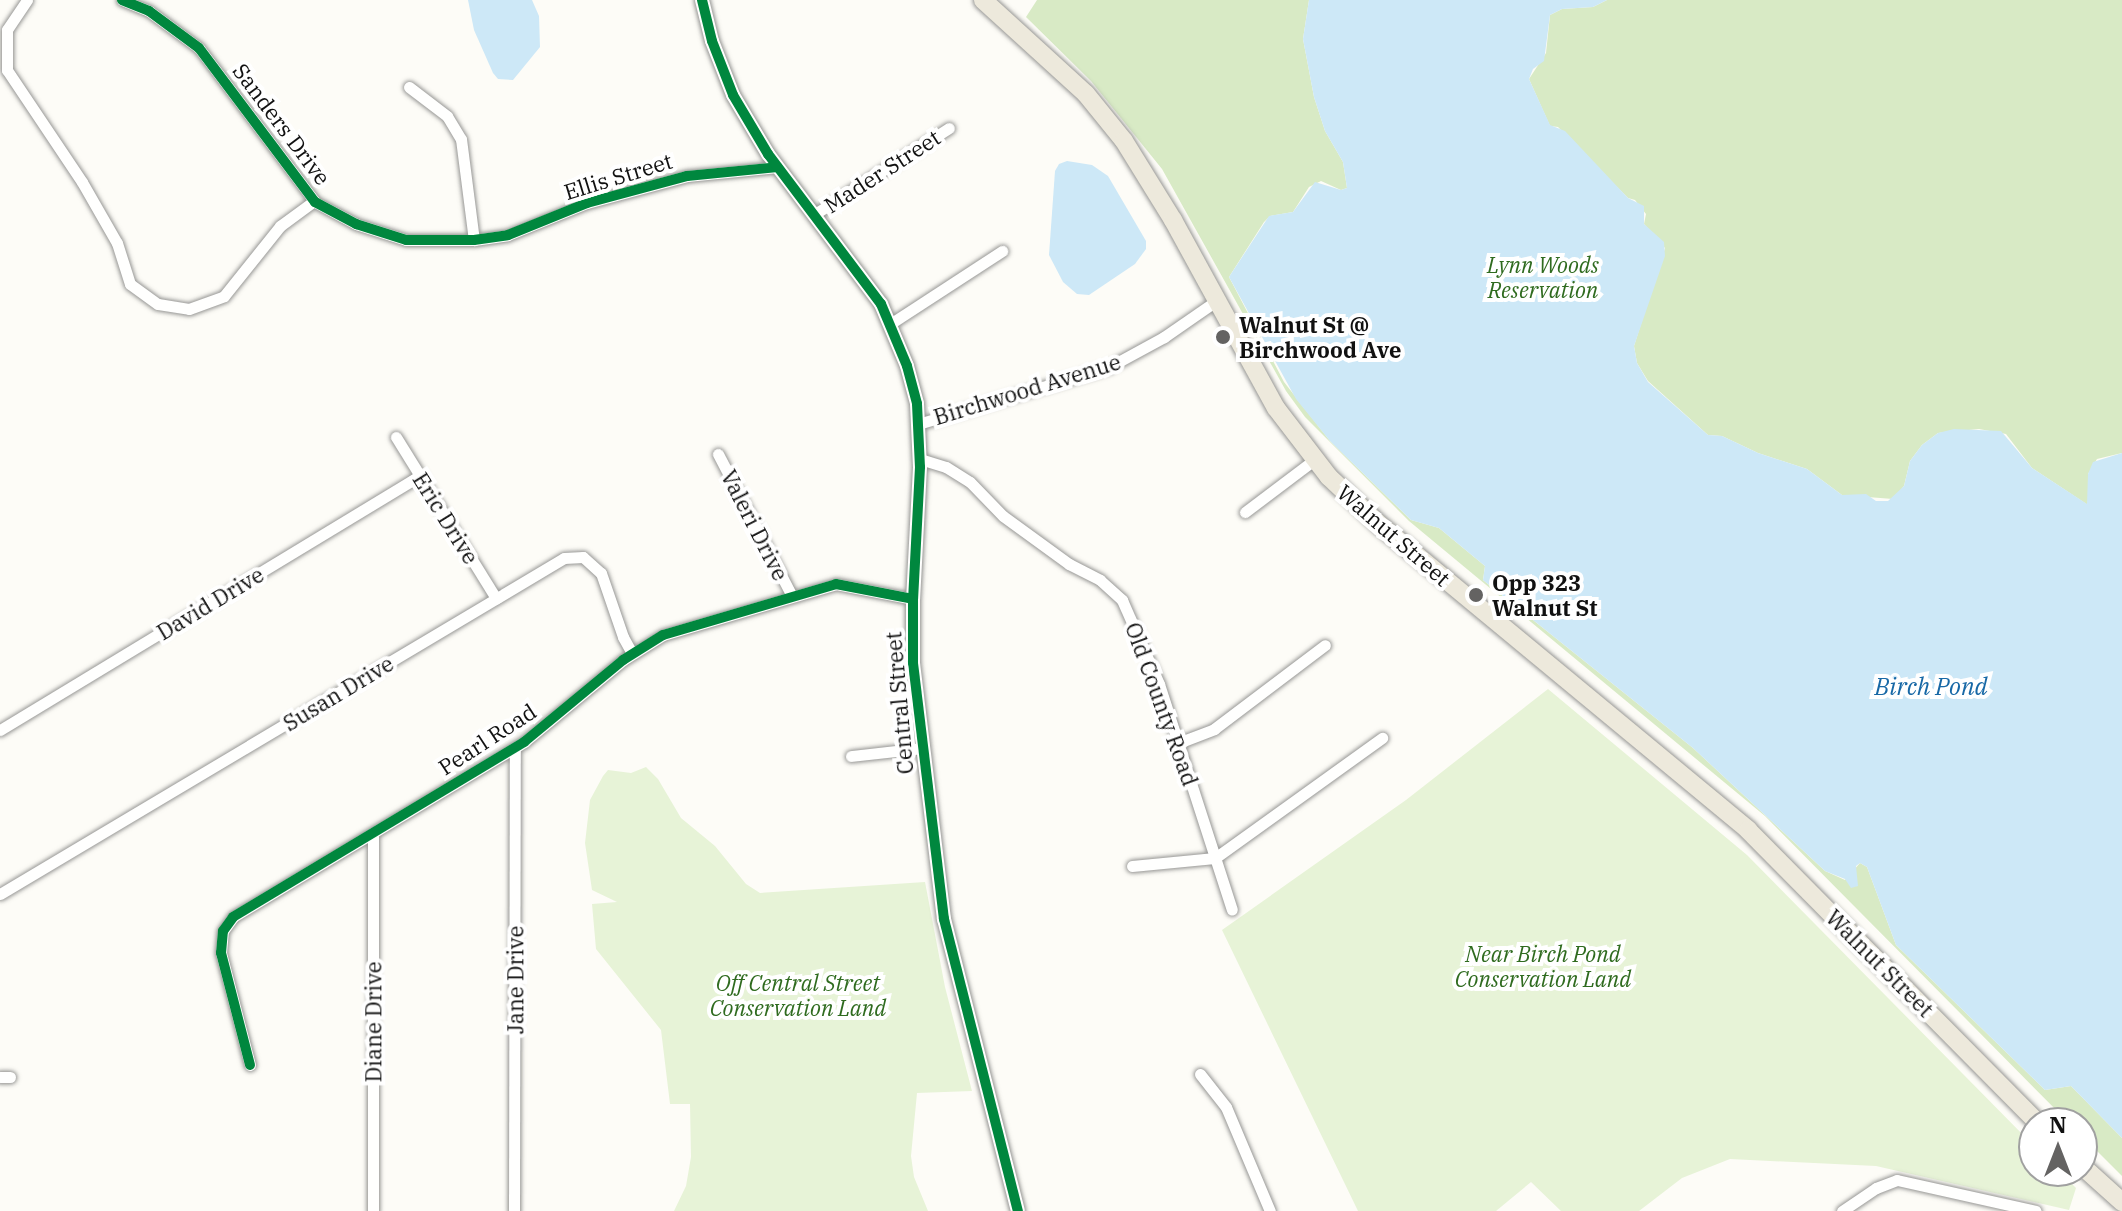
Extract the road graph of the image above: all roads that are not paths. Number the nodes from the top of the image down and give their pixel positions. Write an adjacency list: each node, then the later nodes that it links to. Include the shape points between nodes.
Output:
1 (27, 0): 8 (street, Sanders Drive, via 7,30 7,70 82,182 117,243 130,284 158,304 189,309 224,296 280,226)
2 (122, 0): 8 (street, Sanders Drive, via 149,11 199,48)
3 (702, 0): 7 (street, Central Street, via 733,95)
4 (983, 0): 12 (main road, Walnut Street, via 1086,94 1124,141)
5 (409, 87): 10 (street, via 447,116 461,139)
6 (949, 128): 9 (street, Mader Street)
7 (778, 167): 9 (street, Central Street); 10 (street, Ellis Street, via 687,176 587,203 508,235)
8 (314, 201): 10 (street, Sanders Drive, via 356,224 406,240)
9 (815, 214): 13 (street, Central Street)
10 (474, 240)
11 (1002, 251): 13 (street)
12 (1216, 301): 14 (street, Birchwood Avenue, via 1109,367); 18 (main road, Walnut Street, via 1276,408)
13 (890, 324): 14 (street, Central Street, via 907,366)
14 (918, 424): 17 (street, Central Street)
15 (396, 437): 19 (street, Eric Drive)
16 (718, 454): 21 (street, Valeri Drive)
17 (920, 459): 23 (street, Central Street); 28 (street, Old County Road, via 970,482 1003,516 1122,600)
18 (1314, 460): 20 (street); 39 (main road, Walnut Street, via 1381,526 1748,830)
19 (420, 476): 22 (street, Eric Drive); 26 (street, David Drive)
20 (1245, 512)
21 (792, 596): 23 (street, Pearl Road, via 843,583); 25 (street, Pearl Road, via 674,630)
22 (496, 598): 25 (street, Susan Drive, via 564,558 583,557 601,573); 35 (street, Susan Drive)
23 (913, 599): 30 (street, Central Street)
24 (1325, 645): 28 (street, via 1214,729)
25 (632, 653): 29 (street, Pearl Road)
26 (0, 730)
27 (1382, 738): 33 (street)
28 (1178, 743): 33 (street, Old County Road)
29 (515, 748): 32 (street, Pearl Road); 43 (street, Jane Drive)
30 (922, 748): 31 (street); 44 (street, Central Street, via 948,942)
31 (851, 756)
32 (373, 833): 37 (street, Pearl Road, via 226,924 221,953); 42 (street, Diane Drive)
33 (1215, 858): 34 (street); 36 (street, Old County Road)
34 (1132, 866)
35 (0, 894)
36 (1232, 910)
37 (250, 1065)
38 (1200, 1074): 45 (street, via 1226,1107)
39 (2022, 1107)
40 (2098, 1180): 41 (main road)
41 (2122, 1202)
42 (373, 1211)
43 (514, 1211)
44 (1018, 1211)
45 (1270, 1211)
46 (1842, 1211): 47 (street, via 1897,1180)
47 (2036, 1211)

